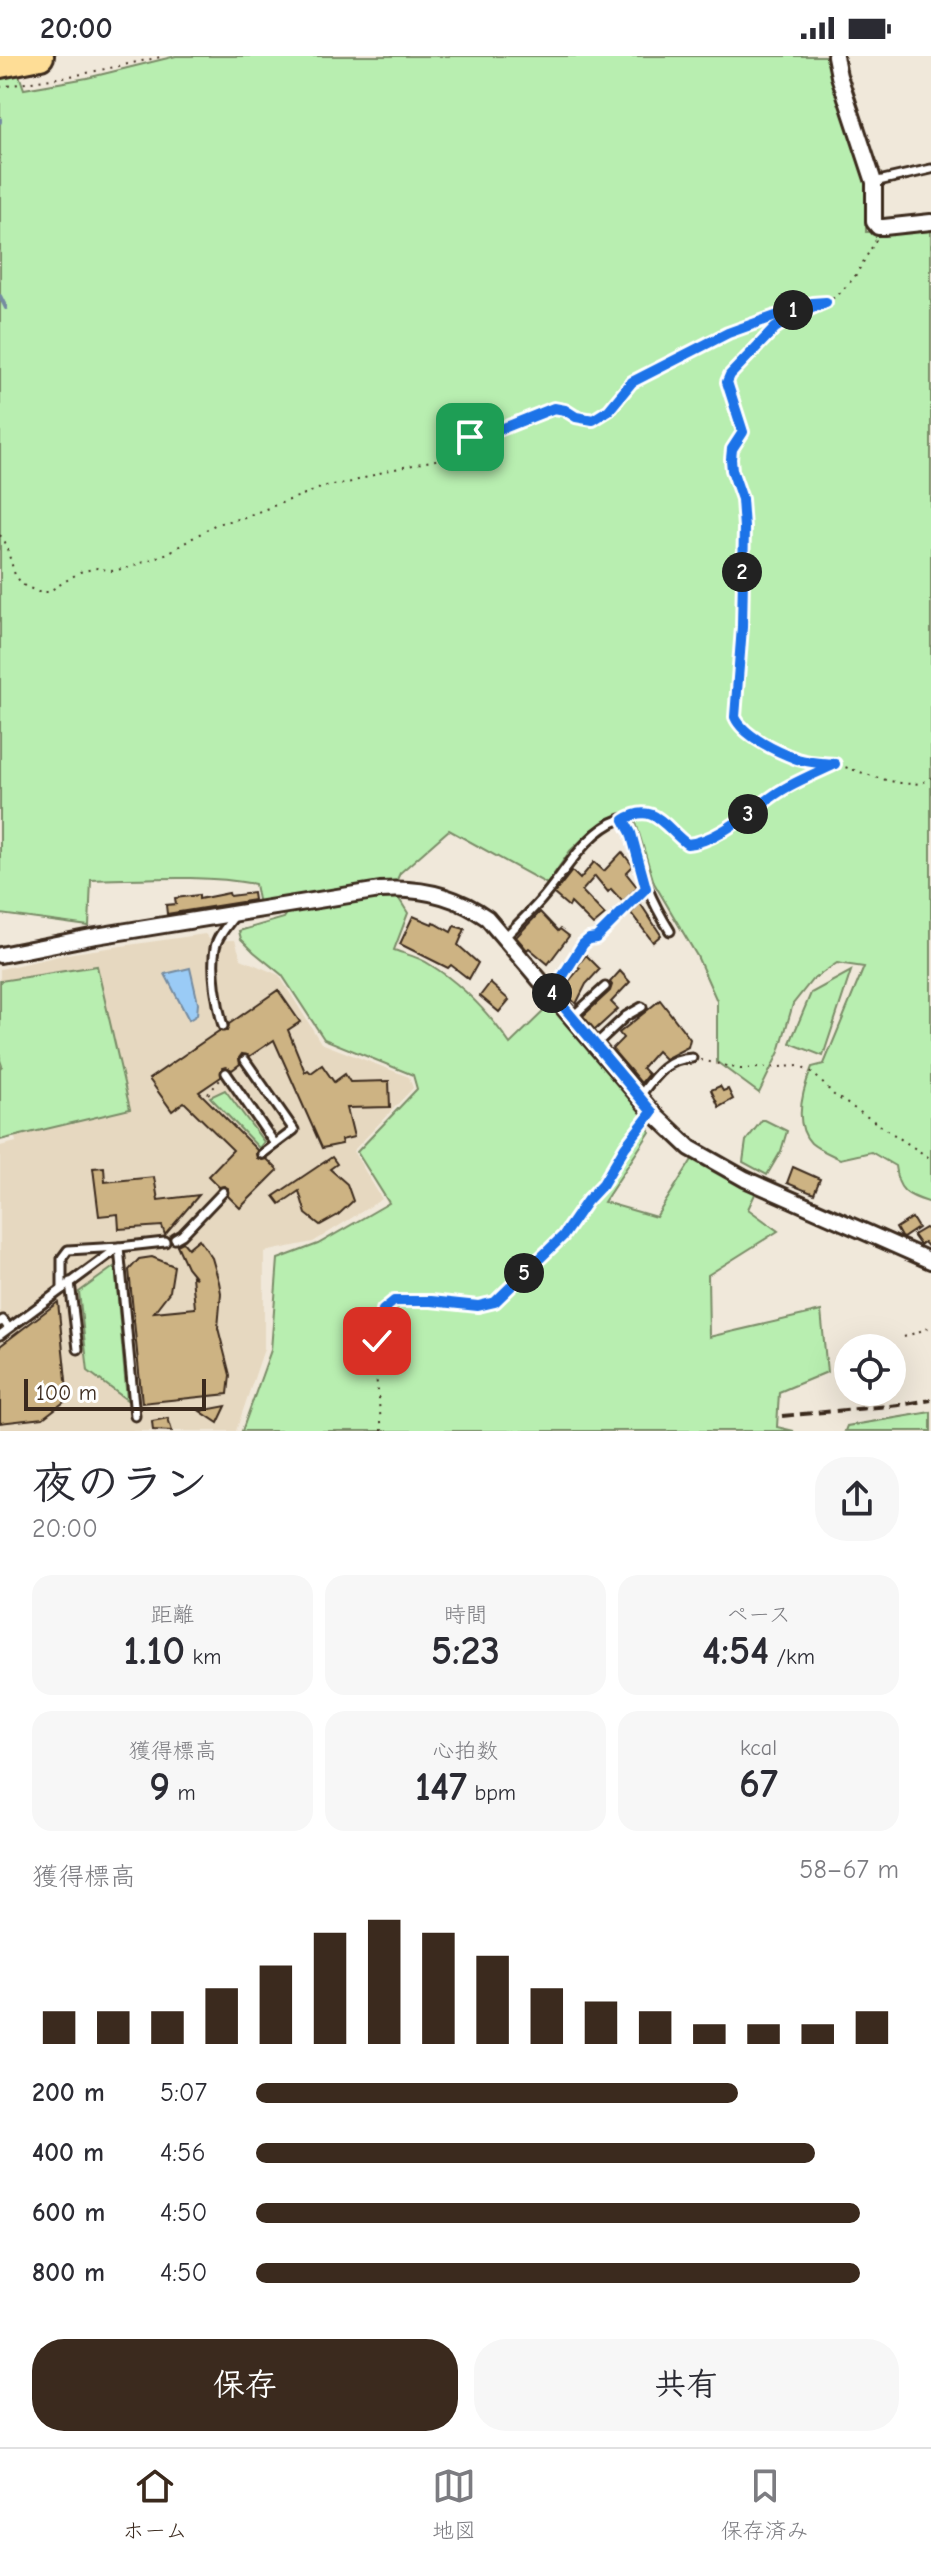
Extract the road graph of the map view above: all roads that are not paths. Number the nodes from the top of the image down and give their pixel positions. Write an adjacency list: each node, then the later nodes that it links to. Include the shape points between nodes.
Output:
1 (40, 56): 3 (highway)
2 (835, 56): 5 (street)
3 (0, 64)
4 (931, 169): 5 (lane)
5 (874, 182): 6 (street, via 873,218 878,227)
6 (931, 222)
7 (646, 888): 9 (lane); 10 (lane, via 631,833 624,820 613,822); 13 (lane, via 596,938 583,944)
8 (236, 915): 10 (street, via 401,889 457,900 487,918); 11 (street); 16 (lane, via 215,948)
9 (670, 931)
10 (505, 937): 13 (street)
11 (0, 955)
12 (605, 987): 15 (lane)
13 (552, 993): 15 (street)
14 (642, 1007): 17 (lane)
15 (572, 1017): 17 (street)
16 (223, 1026)
17 (594, 1046): 21 (street)
18 (692, 1058): 21 (lane, via 670,1062)
19 (245, 1060): 22 (lane, via 294,1130)
20 (224, 1076): 22 (lane)
21 (639, 1097): 28 (street, via 690,1148 745,1179)
22 (275, 1144): 23 (lane)
23 (262, 1154)
24 (223, 1192): 25 (lane)
25 (175, 1239)
26 (165, 1242): 27 (lane)
27 (119, 1247): 29 (lane); 30 (lane, via 68,1250 62,1258); 35 (lane)
28 (931, 1261)
29 (70, 1282): 30 (lane); 34 (lane)
30 (62, 1289): 32 (lane)
31 (0, 1322): 32 (lane)
32 (8, 1327): 33 (lane)
33 (0, 1335)
34 (78, 1349)
35 (135, 1416)

